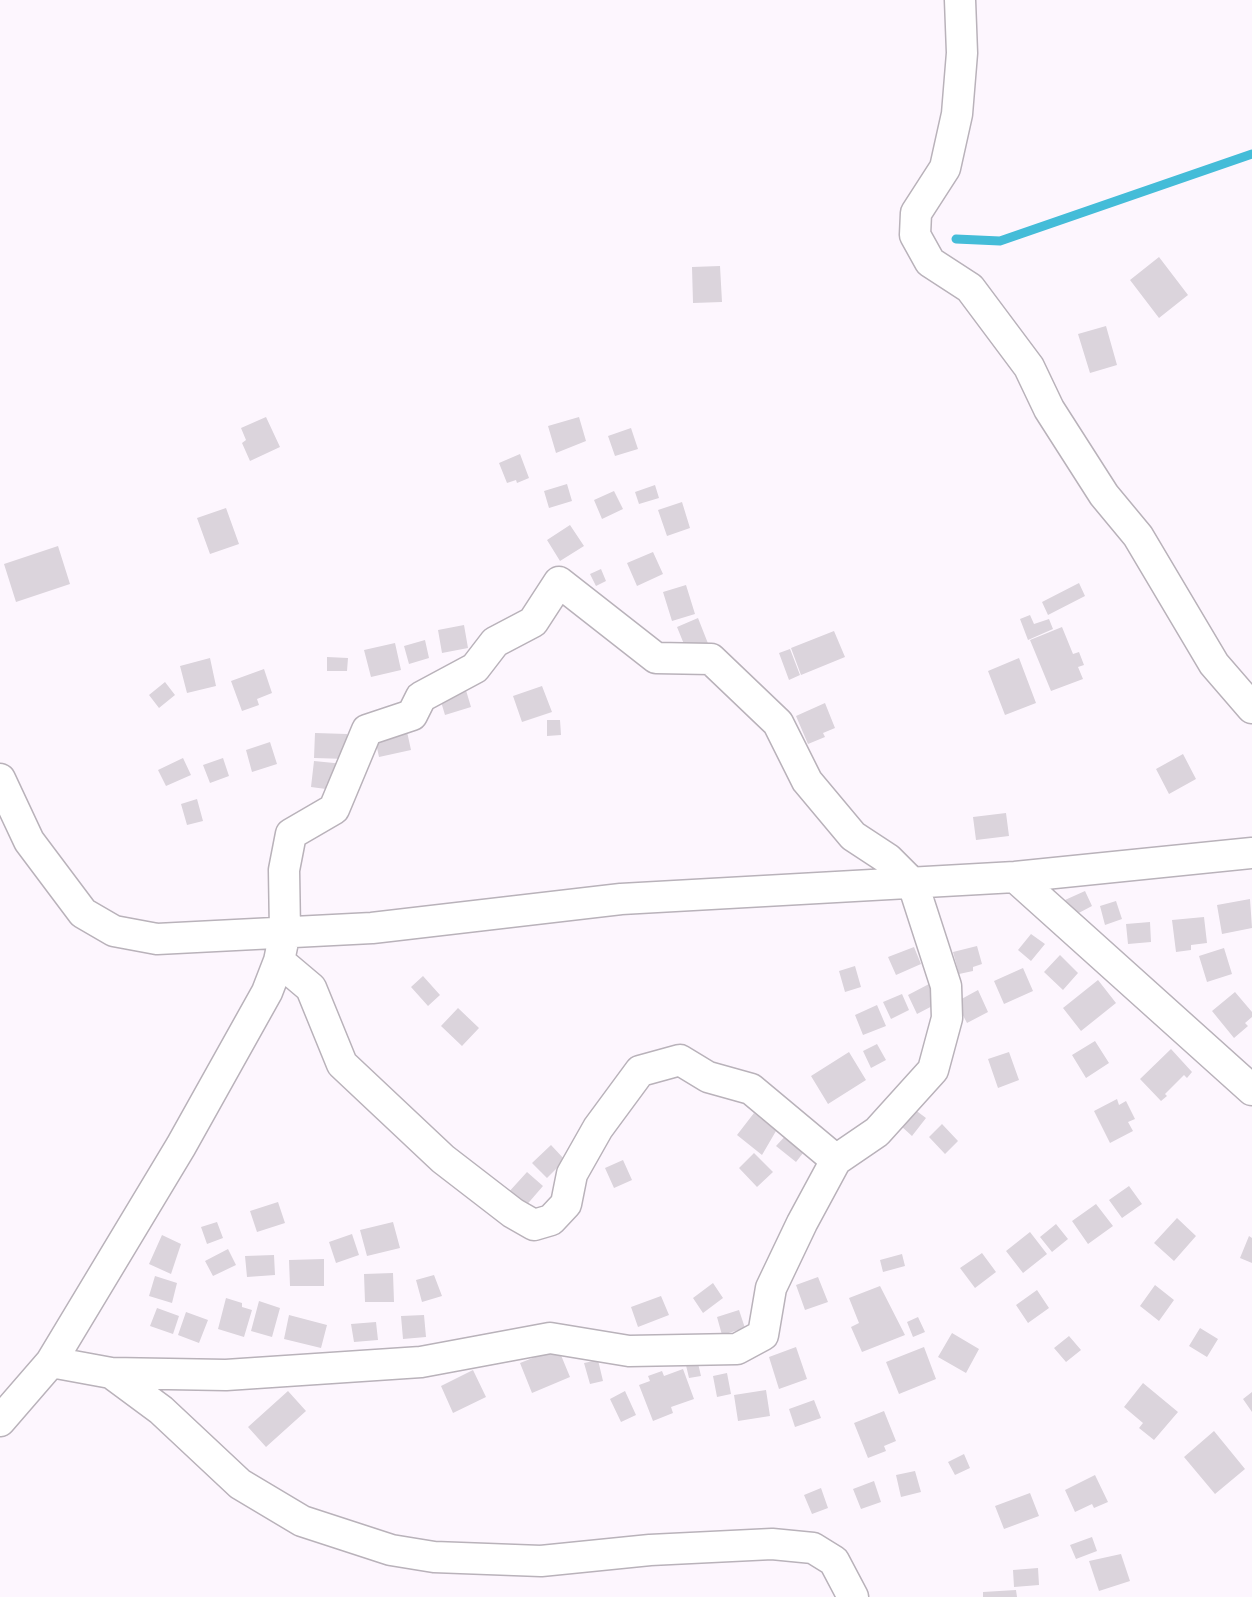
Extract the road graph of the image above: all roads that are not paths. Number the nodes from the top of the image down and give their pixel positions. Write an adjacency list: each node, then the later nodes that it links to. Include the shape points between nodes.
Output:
1 (960, 0): 2 (street, via 962,53 957,114 945,168 916,213 915,235 930,262 970,288 1029,368 1049,409 1104,495 1138,536 1214,664)
2 (1252, 708)
3 (0, 778): 5 (street)
4 (0, 832): 5 (street)
5 (29, 841): 9 (street, via 82,913 114,931 157,939)
6 (1252, 853): 7 (street)
7 (1015, 877): 8 (street); 11 (street)
8 (913, 884): 9 (street, via 621,899 372,928); 9 (street, via 888,859 853,836 807,781 778,723 711,659 656,658 559,582 533,622 495,642 475,669 421,697 412,715 368,730 334,809 291,834 284,870); 12 (street, via 946,986 947,1018 933,1070 877,1132)
9 (285, 932): 10 (street)
10 (279, 961): 12 (street, via 311,988 342,1064 443,1159 534,1225 551,1220 566,1204 572,1174 582,1156 640,1071 680,1060 708,1077 751,1089); 13 (street, via 267,992 181,1146)
11 (1252, 1090)
12 (836, 1160): 14 (street, via 771,1288 763,1335 737,1349 629,1351 550,1338 410,1363 226,1375)
13 (51, 1362): 14 (street); 15 (street)
14 (111, 1373): 16 (street, via 161,1410 240,1484 302,1521 382,1547 434,1557 541,1561 771,1544 813,1548 834,1561)
15 (0, 1420)
16 (853, 1597)

